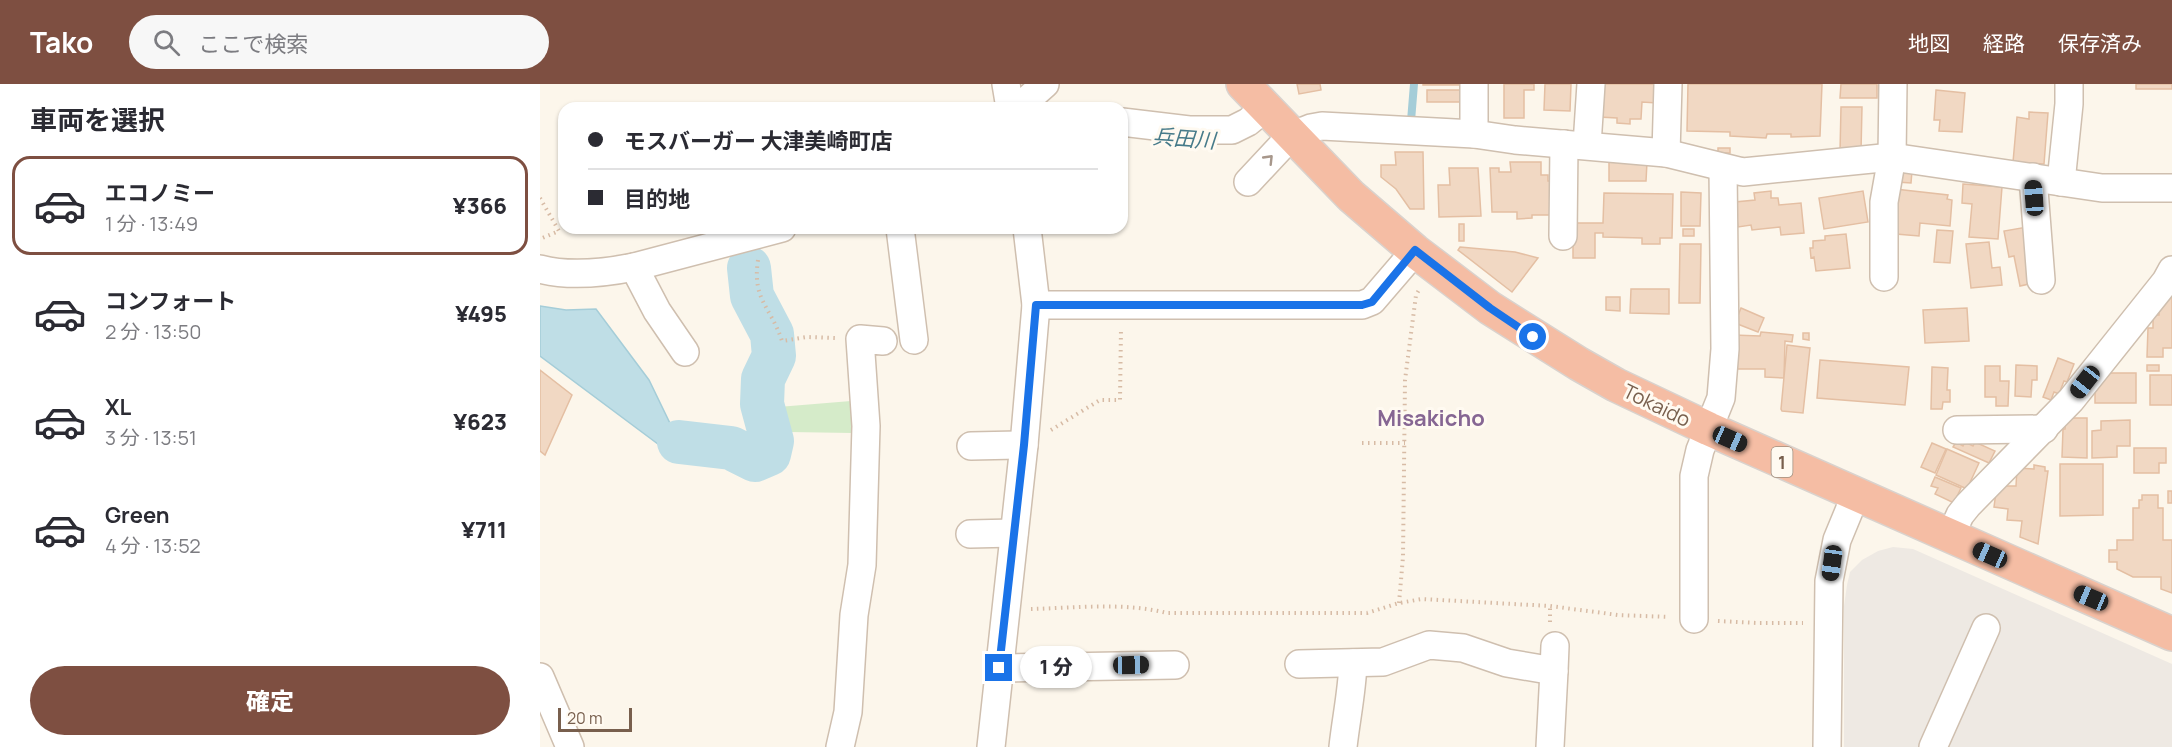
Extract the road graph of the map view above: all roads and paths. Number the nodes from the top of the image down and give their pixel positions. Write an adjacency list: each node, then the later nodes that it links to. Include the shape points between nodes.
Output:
1 (1006, 84): 9 (street)
2 (1045, 84): 10 (street)
3 (1243, 84): 11 (highway, Tokaido / 1)
4 (1474, 84): 13 (street)
5 (1591, 84): 15 (street)
6 (1668, 84): 16 (street)
7 (1893, 84): 17 (street)
8 (2069, 84): 21 (street)
9 (1009, 102)
10 (1025, 102)
11 (1265, 108): 12 (street, via 1232,130 1189,130); 14 (highway, Tokaido / 1)
12 (1128, 123)
13 (1474, 134): 14 (street, via 1322,126); 15 (street)
14 (1291, 136): 20 (street, one-way to 14); 31 (highway, Tokaido / 1, via 1351,196)
15 (1576, 145): 16 (street); 29 (street)
16 (1666, 153): 18 (street)
17 (1892, 158): 18 (street, via 1743,172); 19 (street); 35 (street, via 1884,202)
18 (1723, 168): 44 (street, via 1725,349 1721,398)
19 (2033, 177): 21 (street); 37 (street)
20 (1248, 182)
21 (2061, 182): 22 (street, via 2102,188)
22 (2172, 188)
23 (540, 198): 24 (path)
24 (558, 229)
25 (558, 231): 30 (path)
26 (759, 234): 33 (street)
27 (901, 234): 42 (street)
28 (1028, 234): 39 (street)
29 (1563, 236)
30 (540, 239)
31 (1415, 250): 40 (street, via 1372,302 1362,305); 44 (highway, Tokaido / 1, via 1533,337 1616,385)
32 (758, 254): 41 (path, via 758,291 783,341)
33 (634, 267): 34 (street, via 575,273); 43 (street)
34 (540, 269)
35 (1884, 277)
36 (2170, 277): 45 (street)
37 (2041, 280)
38 (1423, 284): 48 (path, via 1416,295 1409,344)
39 (1036, 305): 40 (street); 49 (street)
40 (1121, 305): 49 (path, via 1120,400 1100,400)
41 (860, 339): 67 (street, via 866,426 862,565 854,615 848,712)
42 (914, 340)
43 (685, 352)
44 (1709, 429): 51 (highway, Tokaido / 1); 57 (street, via 1694,476)
45 (2044, 429): 46 (street); 54 (street, via 1968,504)
46 (1957, 430)
47 (1362, 443): 48 (path)
48 (1405, 443): 55 (path)
49 (1024, 445): 50 (street); 52 (street)
50 (970, 446)
51 (1856, 494): 54 (highway, Tokaido / 1); 58 (street, via 1832,563)
52 (1014, 533): 53 (street); 56 (street)
53 (970, 534)
54 (1950, 537): 60 (highway, Tokaido / 1)
55 (1399, 603): 56 (path, via 1367,613); 57 (path, via 1422,599)
56 (1005, 610): 64 (street)
57 (1694, 619): 58 (path)
58 (1828, 623): 71 (street)
59 (1986, 628): 72 (street)
60 (2172, 634)
61 (1353, 663): 62 (street); 69 (street); 70 (street, via 1383,662 1429,645 1463,648 1507,663 1555,659)
62 (1299, 664)
63 (1175, 665): 64 (street)
64 (999, 668): 68 (street)
65 (540, 677): 66 (street)
66 (570, 747)
67 (840, 747)
68 (991, 747)
69 (1344, 747)
70 (1550, 747)
71 (1827, 747)
72 (1933, 747)

